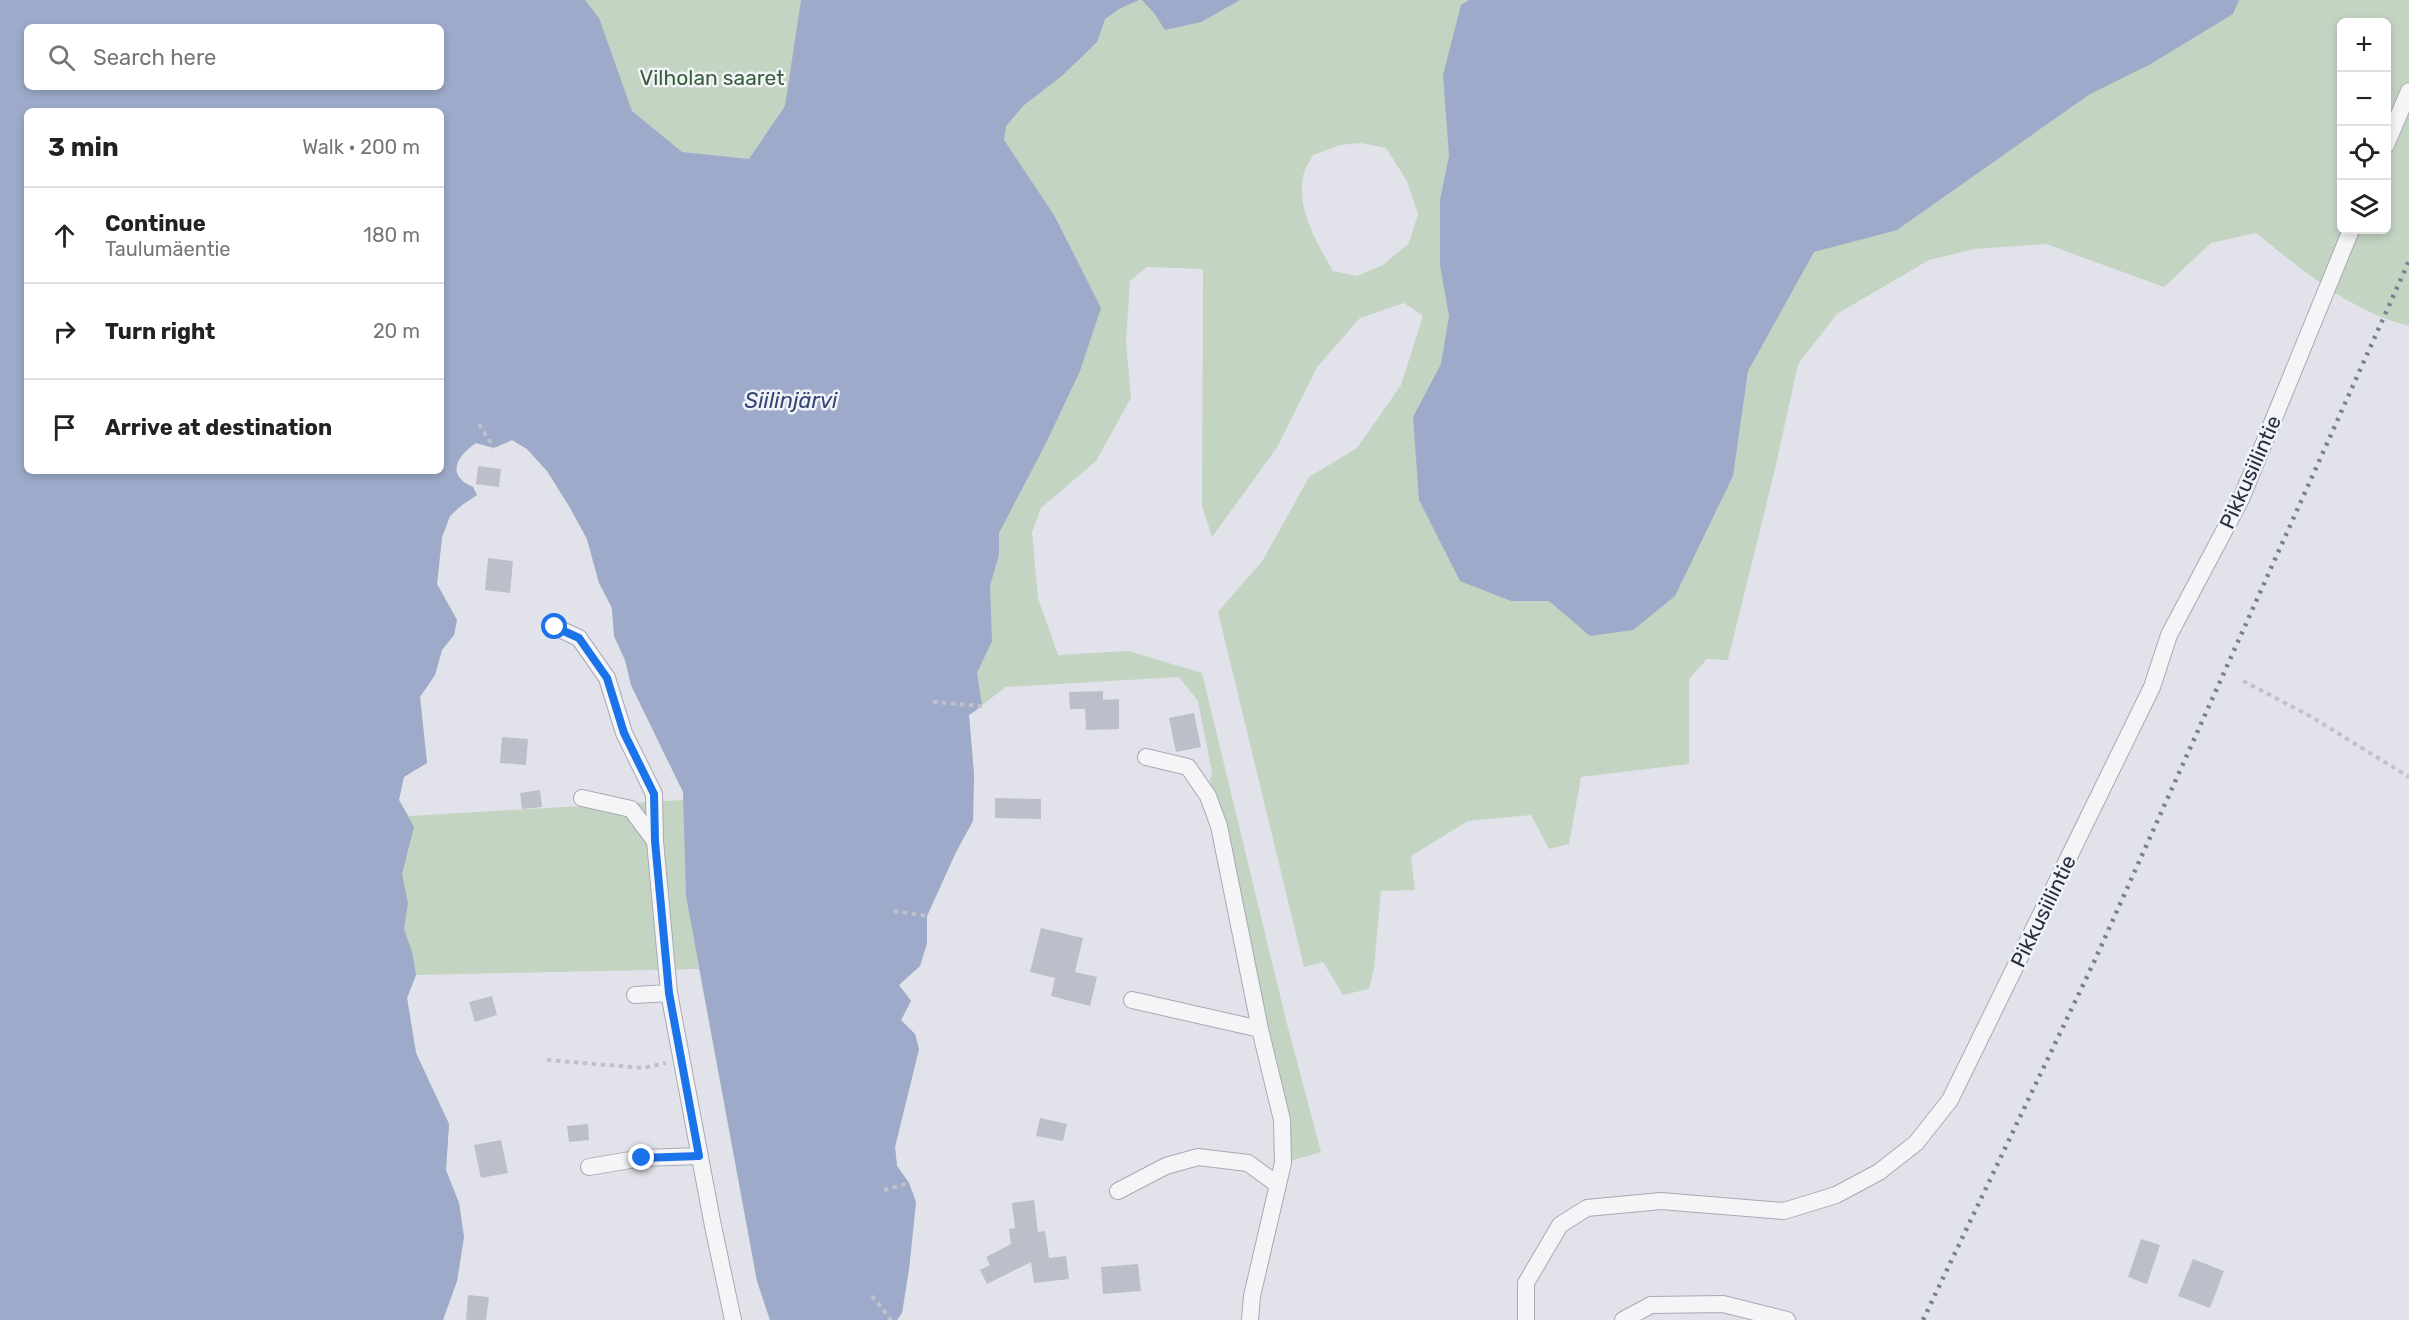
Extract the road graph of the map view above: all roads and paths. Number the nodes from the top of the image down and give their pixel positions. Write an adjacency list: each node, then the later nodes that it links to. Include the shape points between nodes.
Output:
1 (2409, 91): 2 (street)
2 (2391, 133)
3 (2349, 234): 32 (street, Pikkusiilintie, via 2241,499 2169,635 2152,687 1950,1100 1916,1143 1878,1172 1836,1196 1784,1211 1661,1202 1587,1208 1560,1225 1526,1283)
4 (479, 424): 5 (path)
5 (494, 448)
6 (555, 627): 13 (street, via 579,638 607,678 624,733 654,794)
7 (2243, 681): 11 (path, via 2310,716)
8 (933, 702): 9 (path)
9 (982, 706)
10 (1146, 757): 19 (street, via 1188,767 1208,796 1219,826)
11 (2409, 777)
12 (582, 798): 13 (street, via 632,809)
13 (655, 841): 16 (street)
14 (894, 911): 15 (path)
15 (927, 916)
16 (669, 993): 17 (street); 21 (street)
17 (635, 995)
18 (1132, 1000): 19 (street)
19 (1260, 1029): 25 (street, via 1282,1119 1283,1163)
20 (547, 1060): 21 (path, via 643,1068)
21 (681, 1061): 22 (street)
22 (699, 1156): 23 (street, via 642,1158); 29 (street)
23 (589, 1167)
24 (909, 1183): 26 (path)
25 (1278, 1185): 27 (street, via 1248,1163 1198,1158 1166,1166); 31 (street)
26 (884, 1190)
27 (1118, 1191)
28 (872, 1296): 30 (path)
29 (733, 1320)
30 (891, 1320)
31 (1250, 1320)
32 (1526, 1320)
33 (1623, 1320): 34 (street, via 1651,1305 1723,1304)
34 (1787, 1320)

